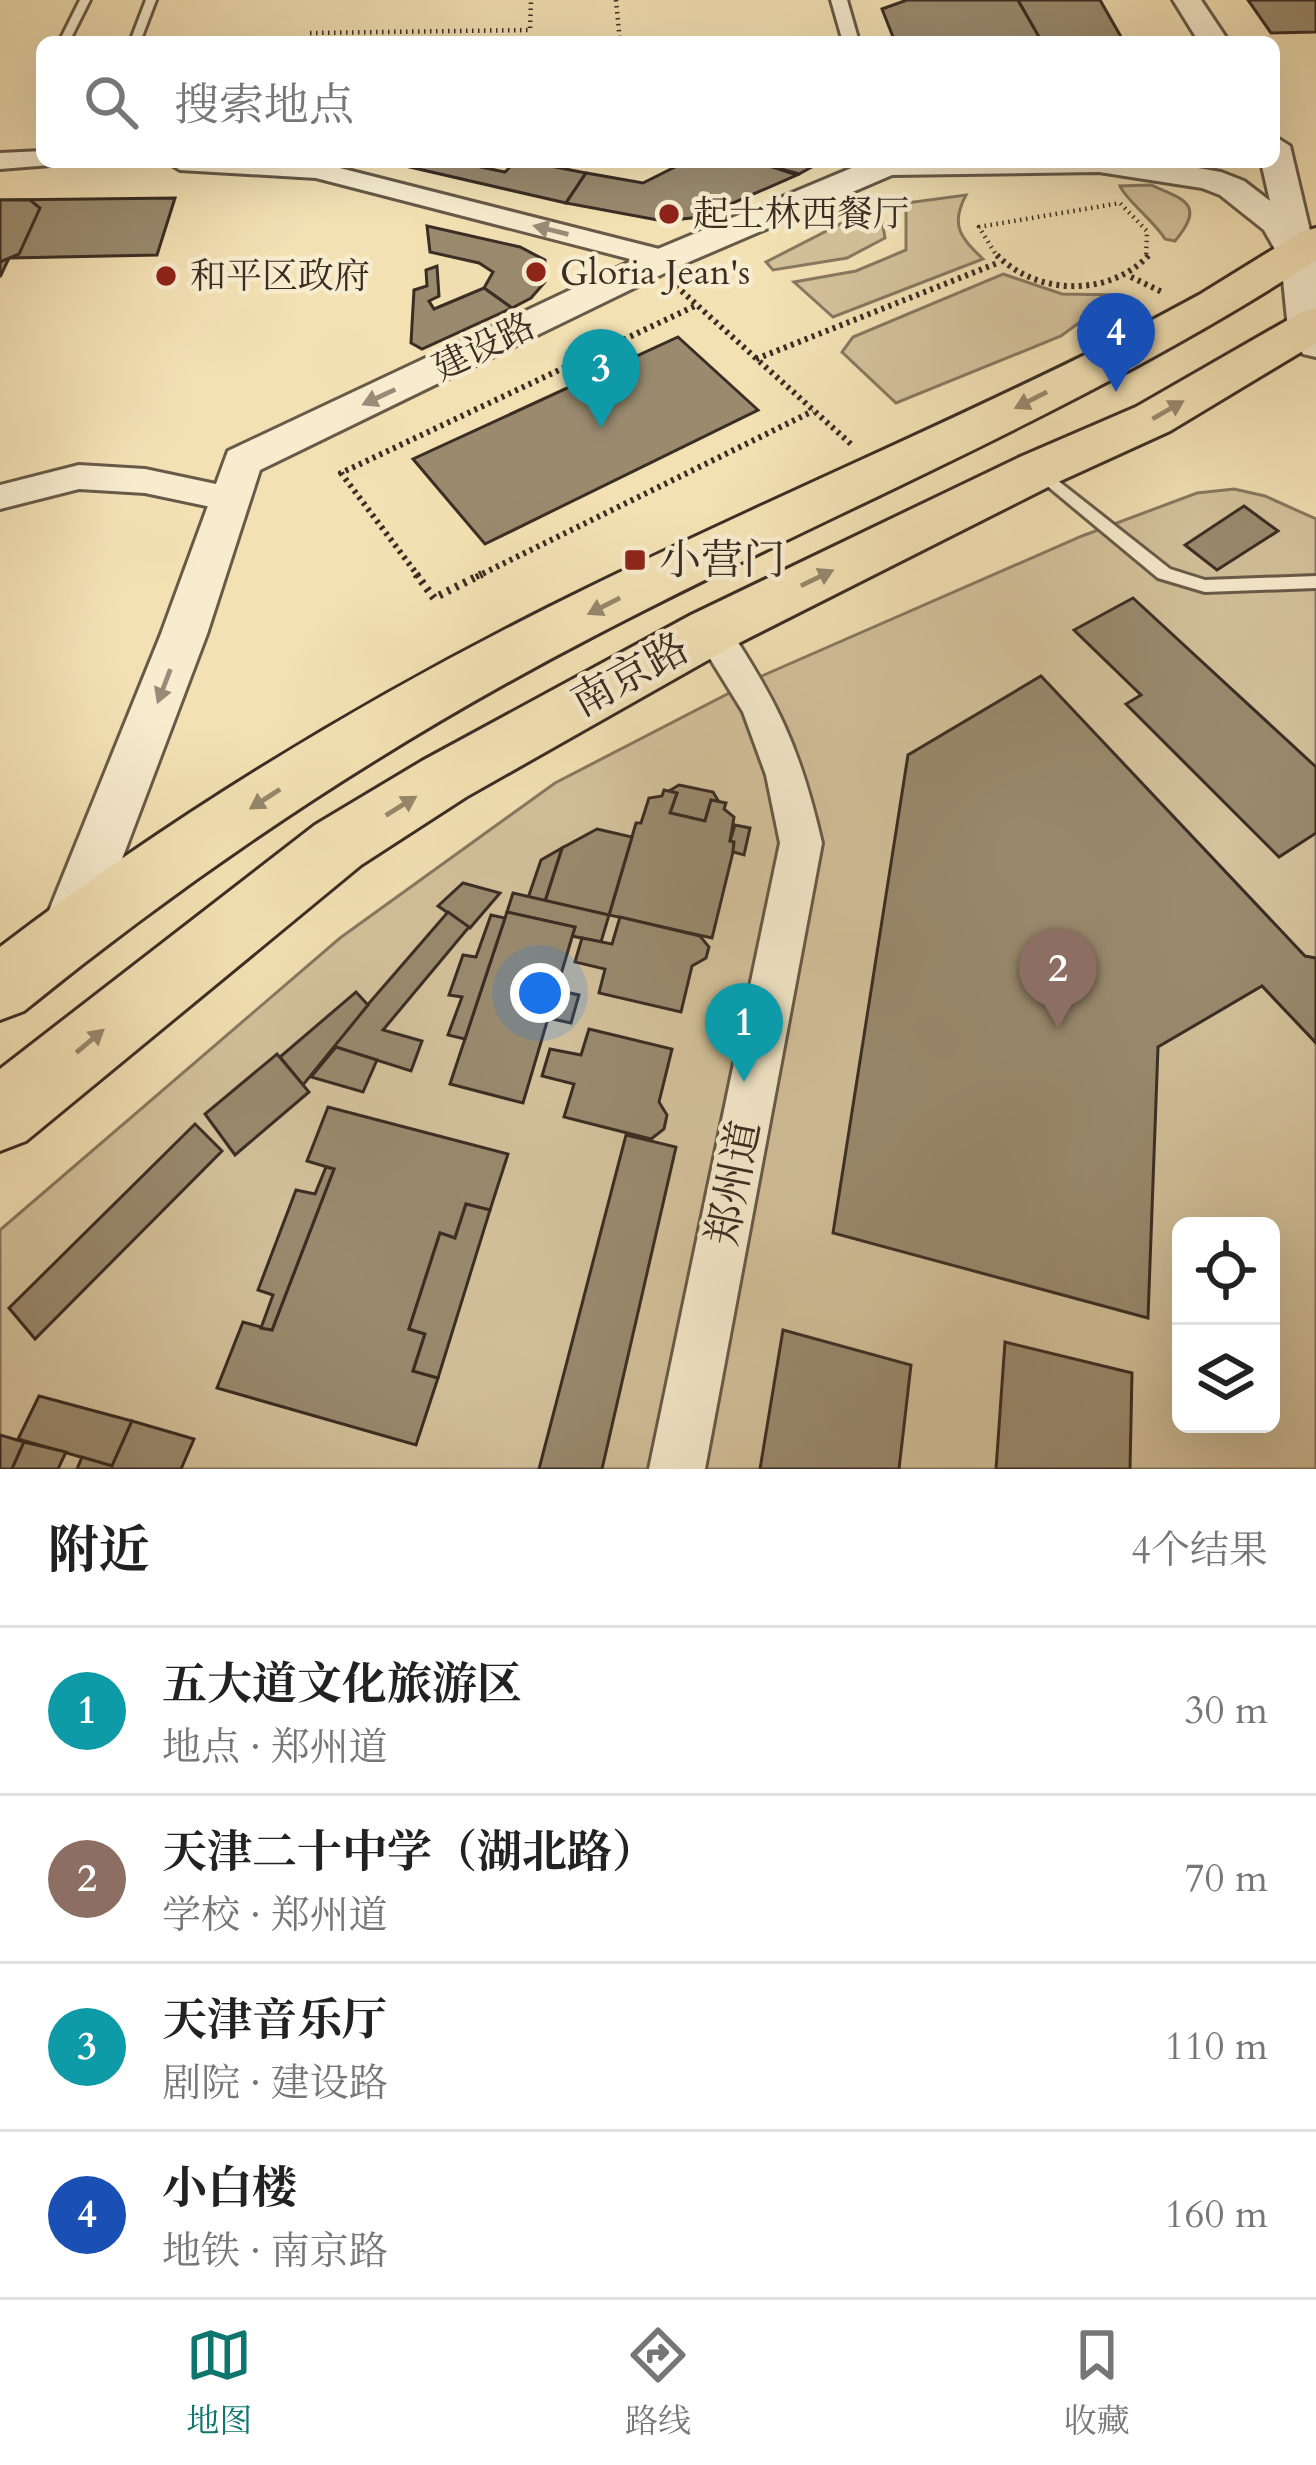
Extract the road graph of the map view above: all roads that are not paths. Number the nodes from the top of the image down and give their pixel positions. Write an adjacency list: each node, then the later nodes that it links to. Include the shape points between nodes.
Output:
1 (85, 0): 5 (lane)
2 (151, 0): 6 (lane)
3 (839, 0): 7 (street)
4 (1187, 0): 8 (street)
5 (67, 36)
6 (137, 36)
7 (849, 36)
8 (1210, 36)
9 (1280, 153): 10 (street)
10 (1316, 154)
11 (36, 159): 12 (street)
12 (0, 161)
13 (282, 168): 17 (street, one-way to 13, via 316,170)
14 (878, 168): 17 (street, 建设路)
15 (1149, 168): 18 (street, 建设路, via 1232,188 1278,224)
16 (1280, 168): 18 (street)
17 (659, 262): 21 (street, 建设路, one-way to 21, via 242,461)
18 (1312, 297): 19 (main road, 南京路, one-way to 18, via 1153,419); 24 (main road, 南京路, one-way to 24, via 1203,313 654,580 353,742)
19 (1038, 470): 22 (lane, via 1164,574 1205,586); 23 (main road, 南京路, one-way to 19)
20 (0, 497): 21 (street, via 80,478 145,481)
21 (230, 499): 24 (street, 建设路, one-way to 24)
22 (1316, 582)
23 (711, 631): 26 (main road, 南京路, one-way to 23, via 338,845); 27 (street, 郑州道, via 760,707 801,843)
24 (67, 933): 25 (main road, 南京路)
25 (0, 988)
26 (0, 1115)
27 (676, 1469)

